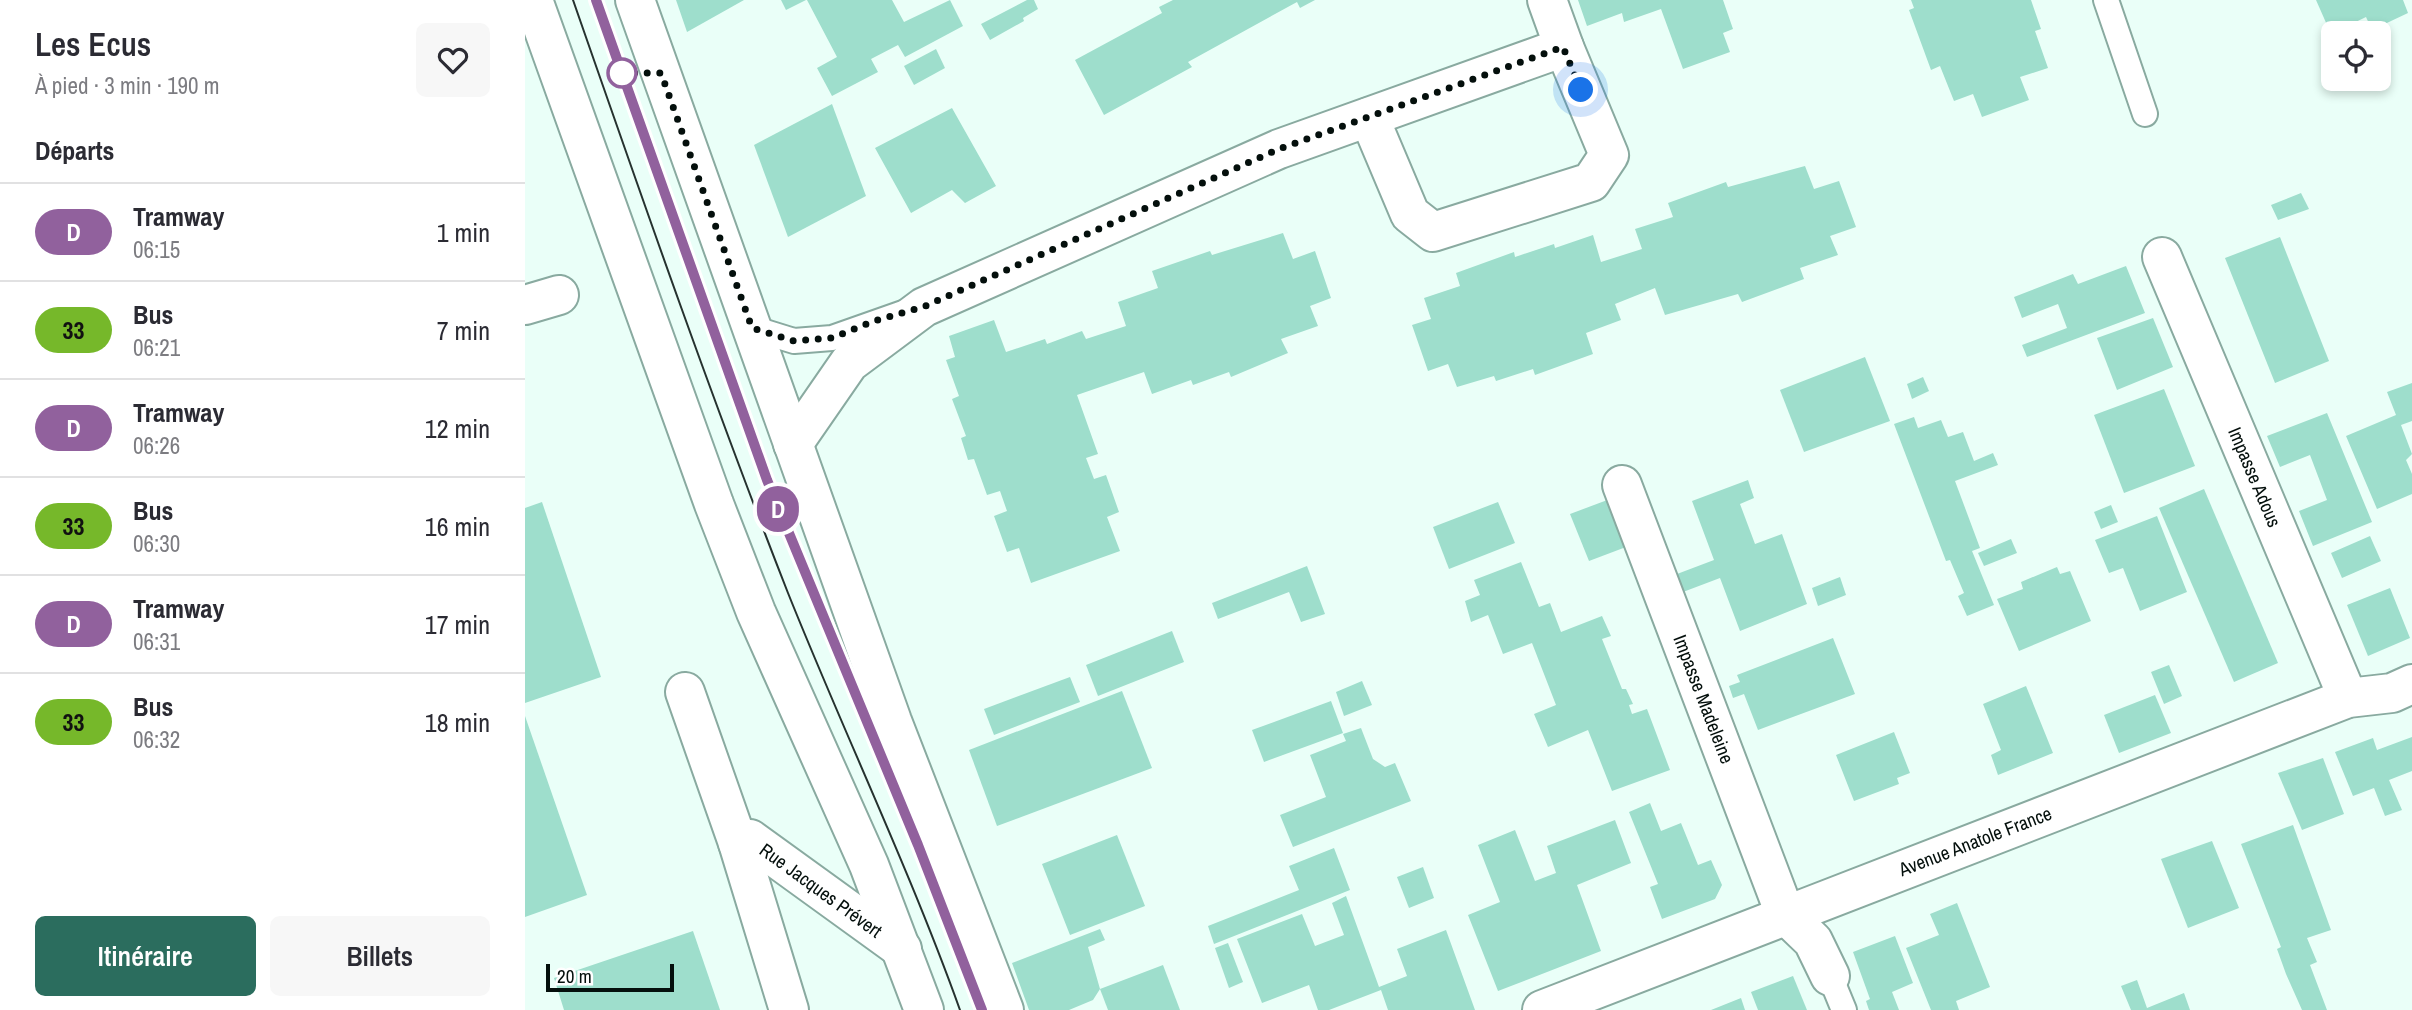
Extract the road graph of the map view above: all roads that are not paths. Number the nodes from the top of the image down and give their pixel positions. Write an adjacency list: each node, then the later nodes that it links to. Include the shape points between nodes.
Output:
1 (533, 0): 18 (street, via 714,504)
2 (635, 0): 10 (street)
3 (1547, 0): 5 (street)
4 (2106, 0): 6 (lane)
5 (1563, 47): 7 (street); 7 (street, via 1608,155 1591,181 1433,232 1410,214)
6 (2145, 114)
7 (1369, 117): 9 (street, via 1279,149)
8 (2162, 257): 15 (street, Impasse Adous)
9 (923, 307): 10 (lane, via 832,338 794,341); 11 (street, via 849,363)
10 (752, 328): 11 (street)
11 (793, 444): 22 (street, via 887,709)
12 (1622, 485): 17 (street, Impasse Madeleine)
13 (2412, 684): 15 (street, Avenue Anatole France, via 2392,693)
14 (685, 692): 16 (street, Rue Jacques Prévert)
15 (2348, 698): 17 (street, Avenue Anatole France)
16 (738, 843): 18 (street, Rue Jacques Prévert, via 750,839); 20 (street, Rue Jacques Prévert)
17 (1785, 914): 19 (street, via 1813,941); 23 (street, Avenue Anatole France)
18 (902, 949): 21 (street)
19 (1837, 993)
20 (789, 1010)
21 (924, 1010)
22 (1004, 1010)
23 (1542, 1010)

